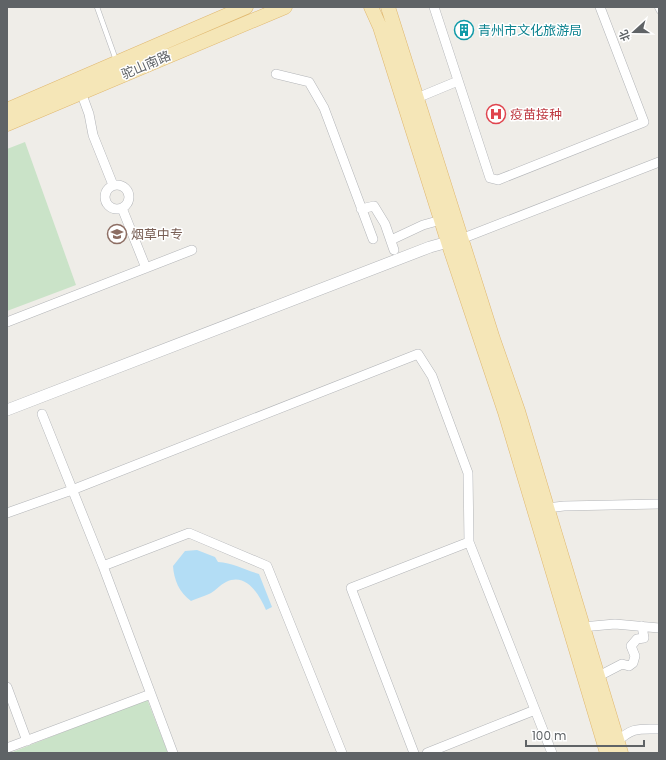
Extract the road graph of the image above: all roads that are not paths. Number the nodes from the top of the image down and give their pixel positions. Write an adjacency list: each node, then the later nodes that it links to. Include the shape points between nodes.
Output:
1 (97, 7): 10 (lane)
2 (246, 7): 10 (main road, 驼山南路)
3 (285, 7): 10 (main road, 驼山南路)
4 (371, 7): 21 (main road, via 380,27)
5 (388, 7): 14 (main road)
6 (434, 7): 12 (street)
7 (600, 7): 12 (street, via 644,122 498,180 490,178)
8 (657, 7): 9 (lane)
9 (659, 11)
10 (120, 69): 13 (main road, 驼山南路); 15 (main road, 驼山南路)
11 (276, 74): 20 (street, via 309,82 324,108)
12 (458, 81): 14 (street)
13 (81, 92): 16 (main road, 驼山南路); 18 (street, via 93,135)
14 (417, 98): 24 (main road)
15 (7, 110)
16 (7, 124)
17 (659, 162): 24 (street)
18 (112, 186): 19 (street, via 105,195 106,202 112,208); 19 (street, via 121,185 129,193 129,202)
19 (122, 208): 27 (street)
20 (361, 209): 22 (street); 23 (street, via 374,206)
21 (441, 220): 23 (street, via 423,225); 24 (main road)
22 (373, 239)
23 (391, 240): 26 (street)
24 (454, 241): 29 (street, via 423,250); 33 (main road, via 518,411); 53 (main road)
25 (192, 250): 27 (street)
26 (394, 250)
27 (146, 268): 28 (street)
28 (7, 322)
29 (7, 410)
30 (42, 414): 31 (street)
31 (72, 490): 34 (street); 35 (street, via 418,354 432,376 468,473); 36 (street)
32 (659, 504): 33 (street)
33 (547, 508): 38 (main road)
34 (7, 513)
35 (469, 542): 43 (street); 50 (street, via 351,588)
36 (102, 566): 42 (street); 49 (street, via 189,533 267,566)
37 (642, 626): 38 (street, via 615,624); 39 (street); 40 (street, via 644,638 637,639 631,646 635,656 633,663 628,666 622,664)
38 (582, 627): 40 (main road)
39 (659, 628)
40 (597, 677): 47 (main road)
41 (7, 687): 45 (street)
42 (151, 694): 45 (street); 48 (street)
43 (535, 710): 51 (street); 52 (street)
44 (659, 729): 47 (street, via 637,728 625,734)
45 (27, 741): 46 (street)
46 (7, 748)
47 (619, 748)
48 (173, 753)
49 (342, 753)
50 (414, 753)
51 (428, 753)
52 (552, 753)
53 (607, 753)

